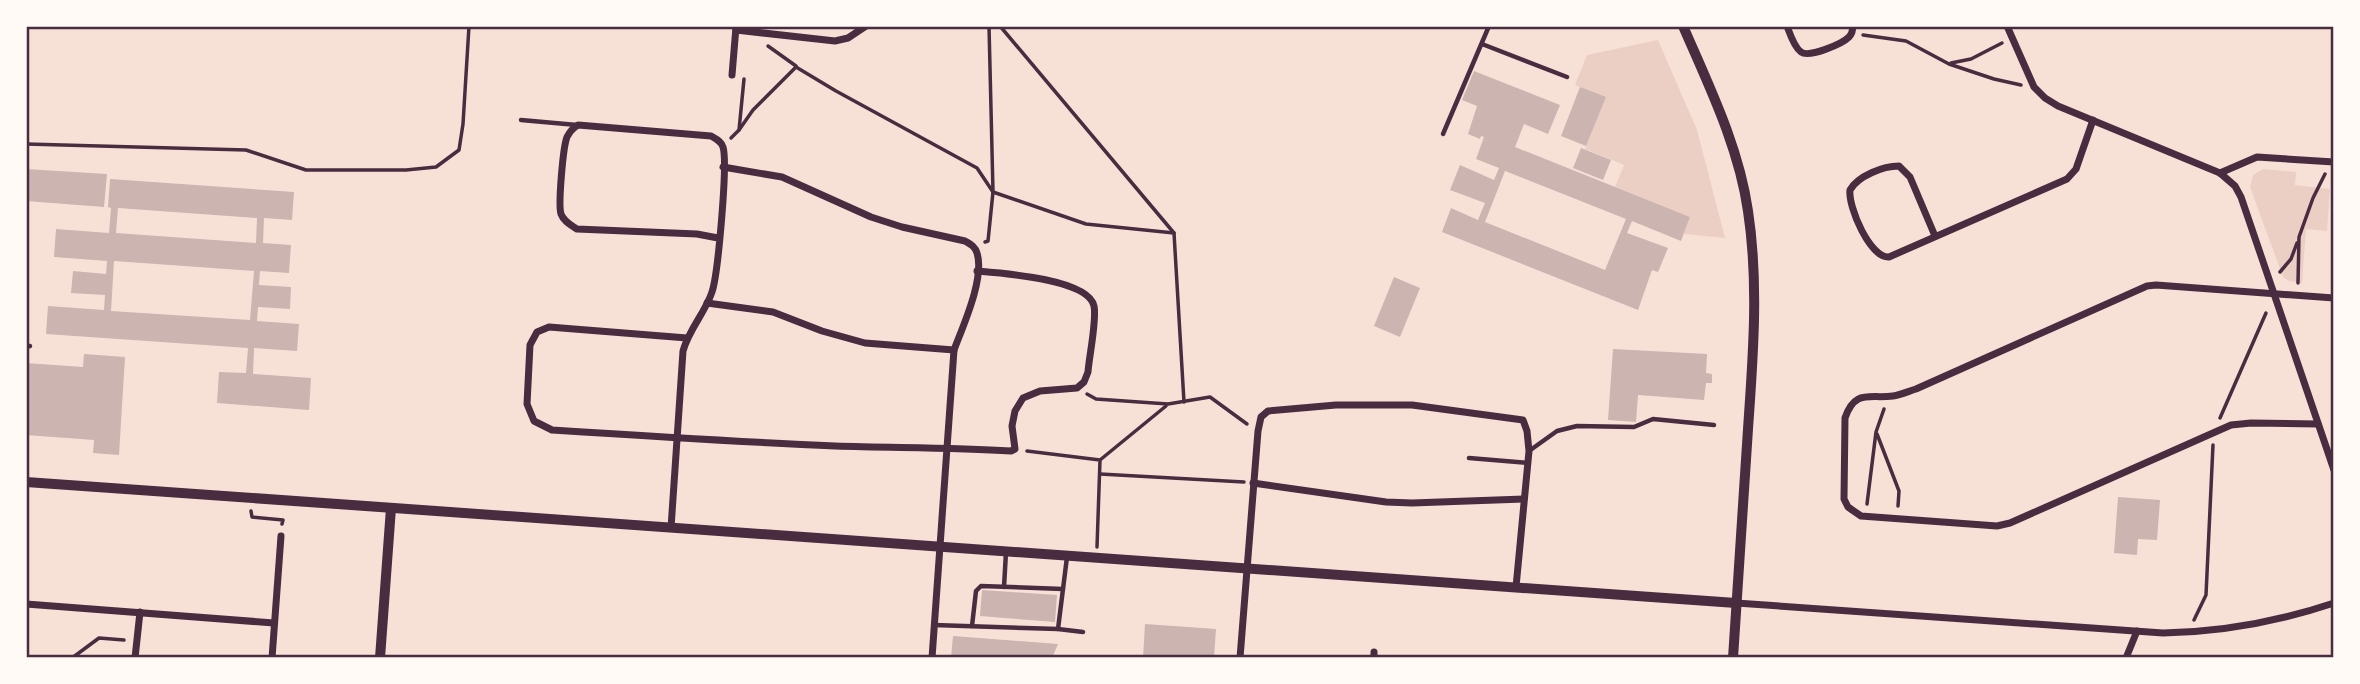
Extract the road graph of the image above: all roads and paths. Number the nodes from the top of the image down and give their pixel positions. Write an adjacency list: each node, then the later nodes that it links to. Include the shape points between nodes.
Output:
1 (469, 26): 25 (path, via 459,150 436,167 306,170 246,149)
2 (866, 26): 11 (street, via 835,41)
3 (989, 26): 30 (path)
4 (1000, 26): 31 (path)
5 (1489, 26): 13 (lane)
6 (1683, 26): 79 (street, via 1716,101 1748,211 1753,356)
7 (1787, 26): 10 (street, via 1804,54 1843,41)
8 (2007, 26): 12 (street)
9 (736, 28): 11 (street); 17 (street)
10 (1852, 30): 14 (path, via 1906,41)
11 (750, 32): 15 (path)
12 (2012, 38): 14 (path, via 1971,59); 19 (street)
13 (1482, 44): 18 (lane); 24 (lane)
14 (1949, 64): 19 (path)
15 (796, 67): 23 (path); 30 (path, via 977,168)
16 (746, 69): 23 (path)
17 (732, 75)
18 (1567, 77)
19 (2034, 87): 21 (street, via 2058,106)
20 (521, 120): 22 (lane)
21 (2093, 120): 29 (street); 32 (street, via 2076,169 2067,179)
22 (578, 125): 26 (street, via 711,136); 34 (street, via 565,144 560,205 567,223 577,229)
23 (739, 130): 26 (path)
24 (1443, 134)
25 (26, 144)
26 (723, 147): 28 (street)
27 (2332, 162): 29 (street, via 2257,157); 33 (path)
28 (723, 167): 34 (street); 35 (street, via 782,177 872,217)
29 (2221, 173): 37 (street, via 2241,197)
30 (993, 192): 31 (path, via 1086,224); 35 (path, via 988,241)
31 (1174, 233): 46 (path)
32 (1935, 236): 32 (street, via 1910,177 1899,166 1858,180 1850,190 1850,203 1871,248 1882,257)
33 (2299, 237): 37 (path, via 2280,272); 39 (path)
34 (718, 238): 41 (street, via 716,271)
35 (974, 246): 36 (street)
36 (977, 271): 43 (street, via 971,305); 44 (street, via 1037,277 1082,291 1090,298 1095,309 1088,372)
37 (2267, 273): 38 (street)
38 (2274, 295): 39 (street); 45 (street, via 2147,286); 48 (street); 52 (path)
39 (2298, 296): 40 (street)
40 (2334, 298)
41 (707, 303): 42 (street); 43 (street, via 773,312 865,343)
42 (687, 338): 53 (street); 53 (street, via 549,327 537,332 530,345 527,404 534,421 552,430)
43 (954, 350): 54 (street)
44 (1077, 388): 47 (path, via 1096,400); 55 (street, via 1040,391 1023,398 1012,426)
45 (1894, 396): 51 (path, via 1886,404); 67 (street, via 1858,398 1845,418 1844,499 1856,514)
46 (1184, 402): 47 (path); 50 (path, via 1210,397)
47 (1168, 404): 58 (path)
48 (2318, 424): 52 (street, via 2242,423); 60 (street)
49 (1714, 425): 56 (lane, via 1653,419 1638,426 1567,427)
50 (1258, 431): 56 (street, via 1264,412 1276,409 1412,405 1520,418 1525,422); 63 (street)
51 (1876, 432): 67 (path); 68 (path, via 1899,491)
52 (2214, 433): 68 (street, via 2010,523 1990,526); 89 (path, via 2206,595)
53 (677, 438): 54 (street); 69 (street)
54 (947, 447): 55 (street); 71 (street)
55 (1014, 449): 58 (path)
56 (1529, 451): 59 (street)
57 (1469, 458): 59 (lane)
58 (1100, 460): 61 (path)
59 (1528, 463): 64 (street)
60 (2334, 470)
61 (1100, 474): 63 (path); 72 (path)
62 (26, 482): 65 (street)
63 (1253, 483): 64 (street, via 1386,502); 75 (street)
64 (1524, 499): 77 (street)
65 (391, 508): 69 (street); 94 (street)
66 (251, 511): 70 (path, via 252,517 283,520)
67 (1866, 517): 68 (street)
68 (1898, 519)
69 (671, 528): 71 (street)
70 (281, 536): 83 (street)
71 (939, 547): 73 (street); 84 (street)
72 (1097, 547)
73 (1006, 552): 74 (street); 76 (lane)
74 (1067, 556): 75 (street); 78 (lane)
75 (1247, 569): 77 (street); 96 (street)
76 (1004, 587): 78 (lane); 85 (lane, via 977,589)
77 (1516, 587): 79 (street)
78 (1063, 589): 86 (lane)
79 (1736, 603): 88 (street); 97 (street)
80 (2334, 603): 89 (street, via 2262,624)
81 (26, 604): 82 (street)
82 (140, 612): 83 (street); 90 (street)
83 (274, 623): 93 (street)
84 (934, 625): 85 (lane); 95 (street)
85 (972, 626): 86 (lane)
86 (1058, 629): 87 (lane)
87 (1083, 632)
88 (2137, 632): 89 (street); 98 (street)
89 (2189, 633)
90 (137, 641): 91 (path, via 99,638); 92 (street)
91 (72, 658)
92 (135, 658)
93 (272, 658)
94 (380, 658)
95 (932, 658)
96 (1240, 658)
97 (1732, 658)
98 (2126, 658)

